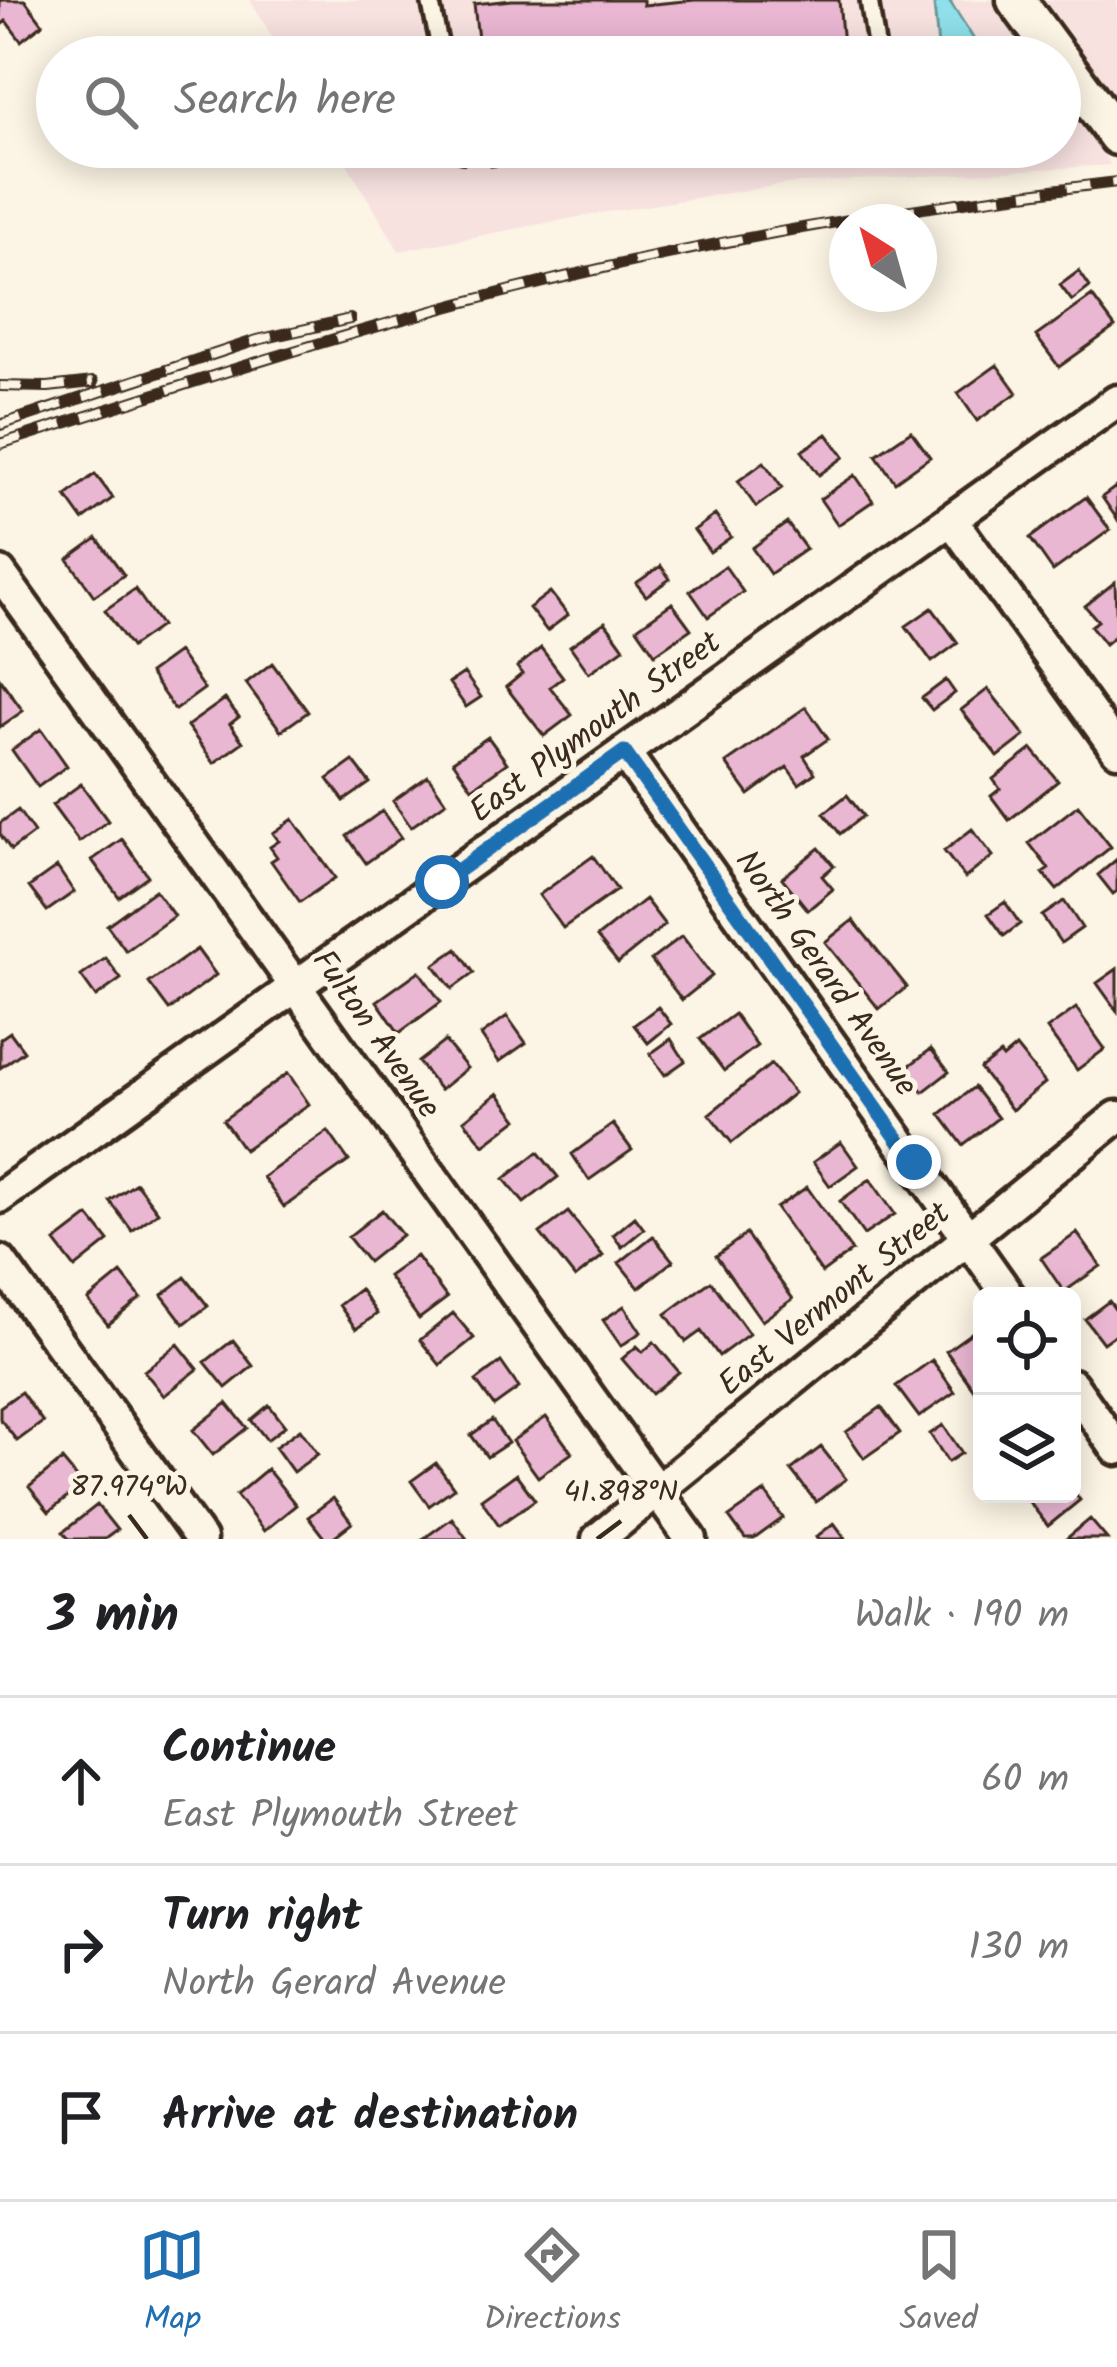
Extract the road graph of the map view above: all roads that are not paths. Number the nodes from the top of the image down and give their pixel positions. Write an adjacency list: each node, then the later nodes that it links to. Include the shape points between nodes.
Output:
1 (430, 0): 4 (lane)
2 (869, 0): 5 (lane)
3 (1016, 0): 6 (street)
4 (438, 36)
5 (875, 36)
6 (1043, 36)
7 (1081, 88): 8 (street)
8 (1117, 136)
9 (1117, 401): 10 (street, East Plymouth Street)
10 (951, 519): 12 (street); 13 (street, East Plymouth Street)
11 (0, 573): 14 (street, Fulton Avenue)
12 (1117, 749)
13 (624, 752): 14 (street, East Plymouth Street); 17 (street, North Gerard Avenue)
14 (296, 986): 16 (street, East Plymouth Street); 22 (street, Fulton Avenue)
15 (1117, 1117): 17 (street, East Vermont Street)
16 (0, 1198)
17 (968, 1238): 19 (street, North Gerard Avenue); 22 (street, East Vermont Street)
18 (0, 1261): 23 (street)
19 (1003, 1287)
20 (1079, 1395): 21 (street)
21 (1117, 1449)
22 (657, 1491): 24 (street, East Vermont Street); 25 (street, Fulton Avenue)
23 (200, 1539)
24 (598, 1539)
25 (691, 1539)

